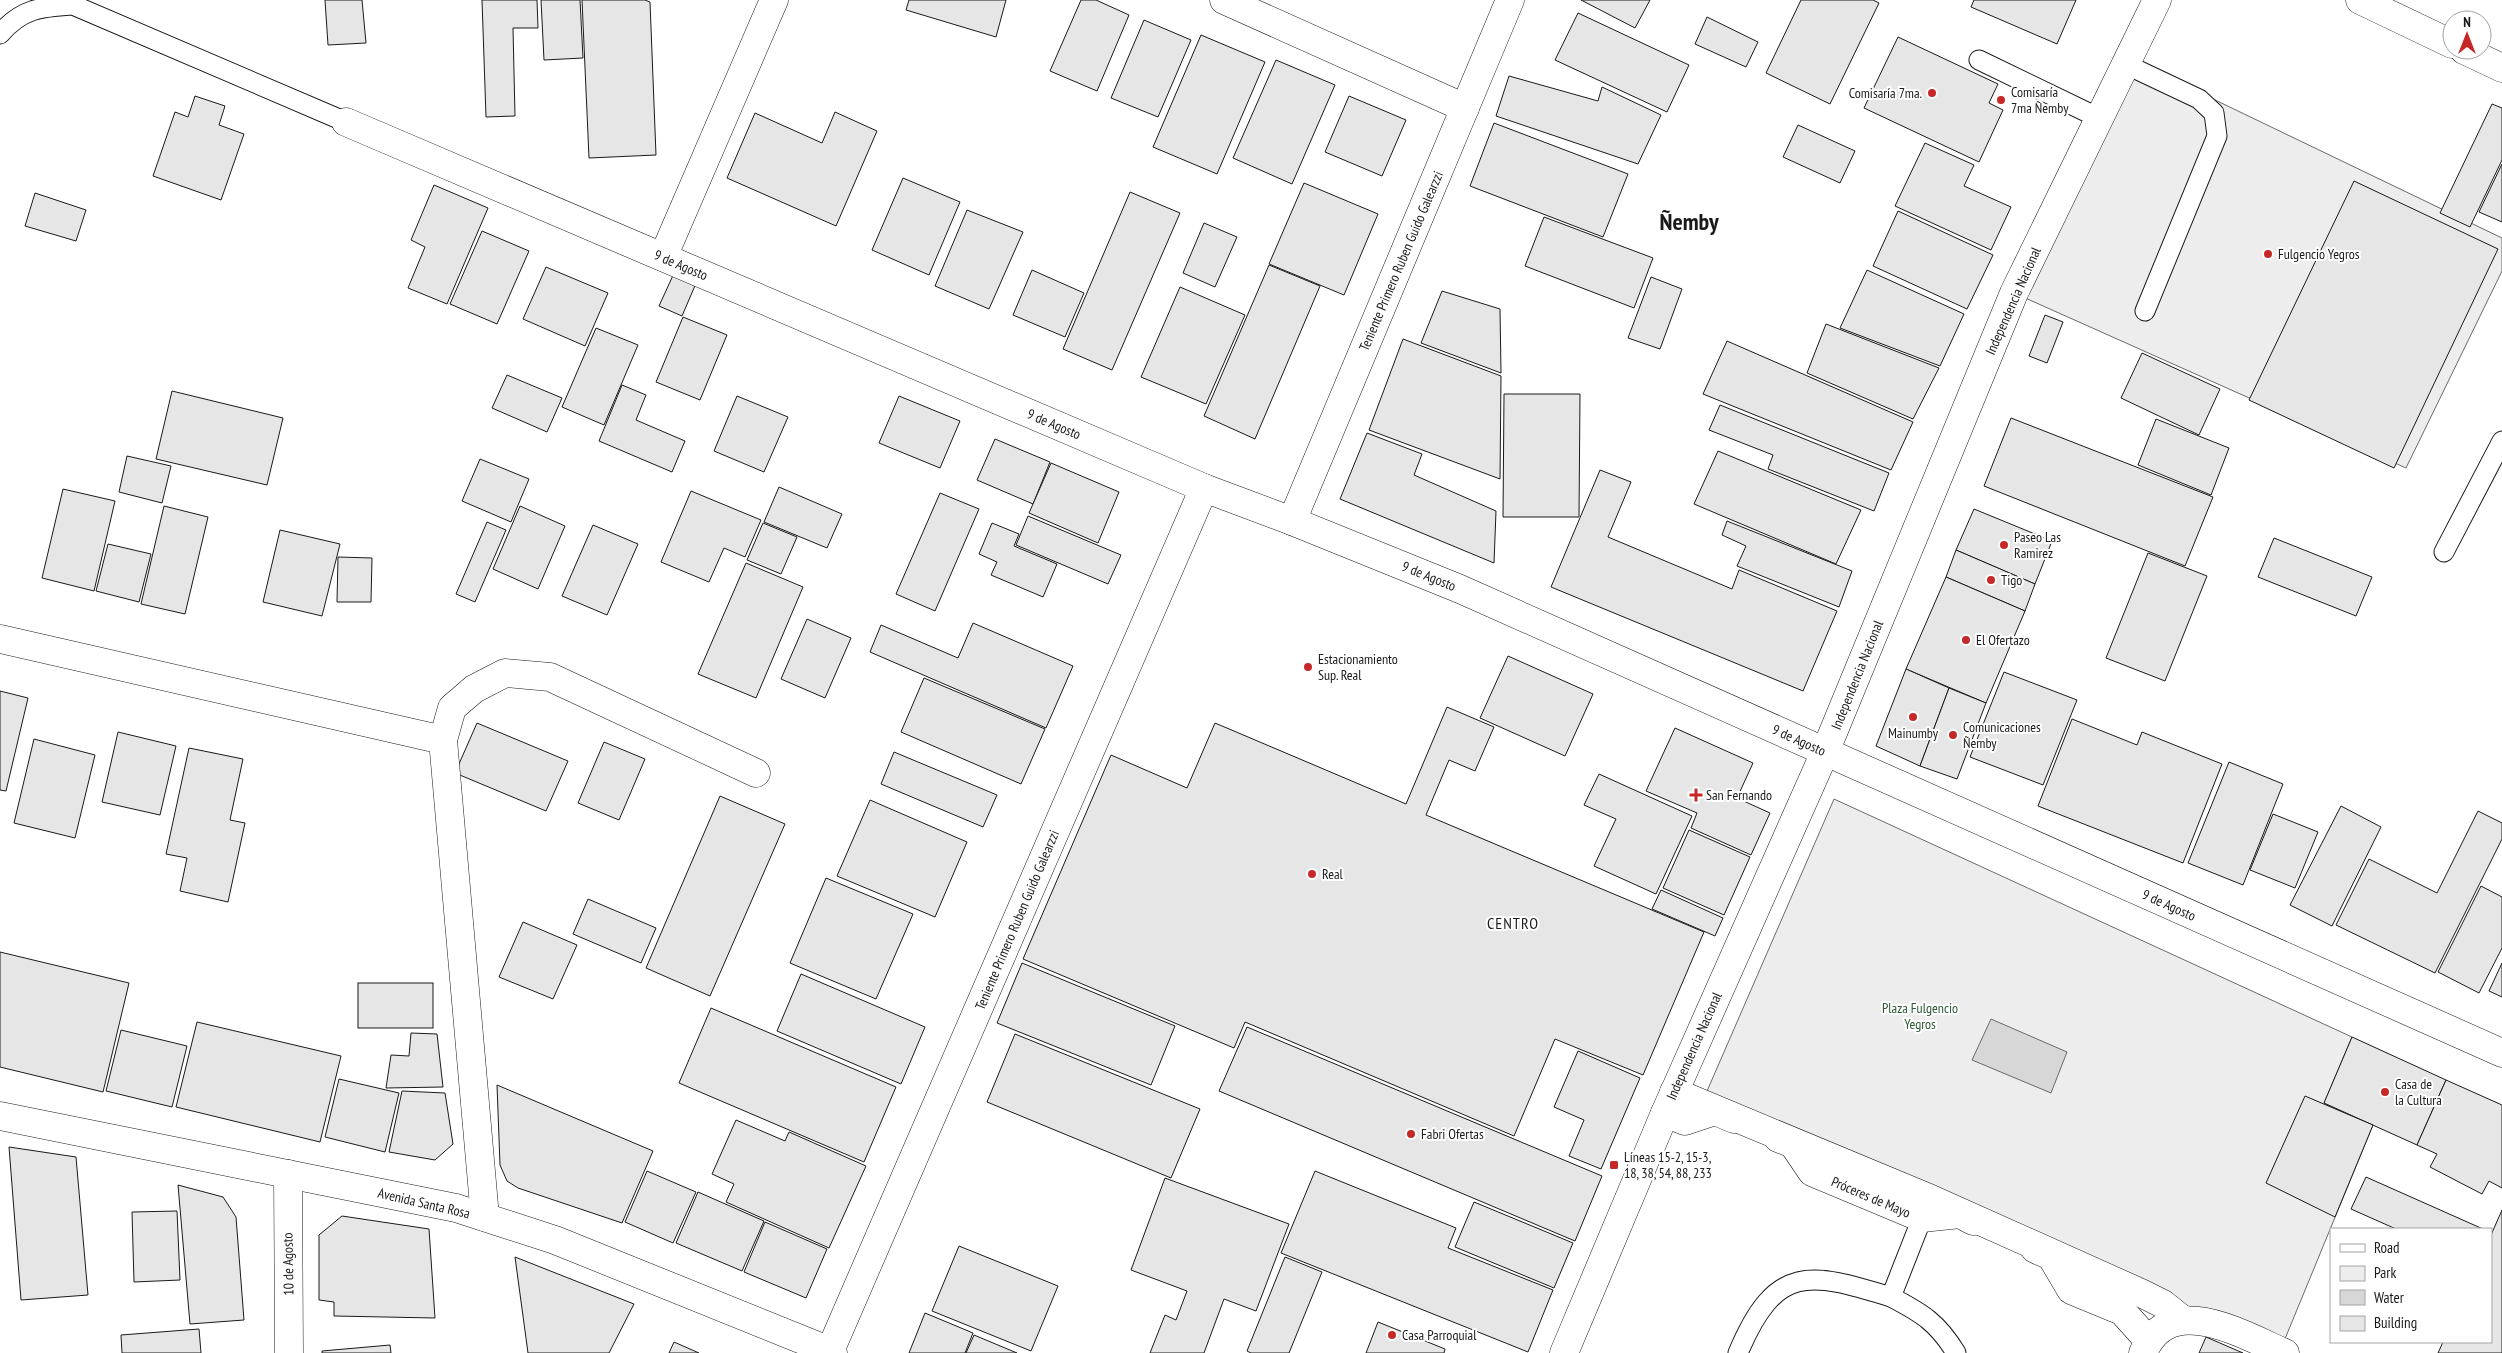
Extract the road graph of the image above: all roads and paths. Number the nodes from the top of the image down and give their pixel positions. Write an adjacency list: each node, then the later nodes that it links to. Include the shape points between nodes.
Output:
1 (774, 0): 15 (street)
2 (1224, 0): 12 (street)
3 (1510, 0): 12 (street, Teniente Primero Ruben Guido Galearzzi)
4 (2156, 0): 10 (street, Independencia Nacional)
5 (2360, 0): 7 (street)
6 (0, 34): 14 (lane, via 12,19 38,8 73,5)
7 (2442, 39)
8 (1979, 60): 13 (lane)
9 (2485, 60): 11 (street)
10 (2125, 64): 13 (street, Independencia Nacional); 16 (lane, via 2199,99 2214,113 2217,136)
11 (2502, 68)
12 (1466, 108): 19 (street, Teniente Primero Ruben Guido Galearzzi)
13 (2099, 118): 23 (street, Independencia Nacional, via 2014,293)
14 (346, 122): 15 (street, 9 de Agosto)
15 (663, 257): 18 (street, 9 de Agosto)
16 (2145, 311)
17 (2502, 441): 20 (lane)
18 (1204, 488): 19 (street, 9 de Agosto); 34 (street, Teniente Primero Ruben Guido Galearzzi)
19 (1292, 521): 23 (street, 9 de Agosto, via 1460,589)
20 (2444, 552)
21 (0, 638): 22 (street)
22 (443, 740): 24 (street, via 452,708 474,689 505,673 550,677); 29 (street)
23 (1825, 752): 25 (street, 9 de Agosto); 26 (street, Independencia Nacional)
24 (756, 772)
25 (2502, 1053)
26 (1669, 1102): 30 (street, Próceres de Mayo, via 1685,1121 1716,1111 1793,1144 1812,1172); 32 (street, via 1931,1199 2141,1293 2163,1304); 36 (street, Independencia Nacional)
27 (0, 1116): 28 (street, Avenida Santa Rosa)
28 (288, 1174): 29 (street, Avenida Santa Rosa); 35 (street, 10 de Agosto)
29 (486, 1217): 34 (street, Avenida Santa Rosa, via 555,1240)
30 (1922, 1218): 31 (lane); 33 (street, Próceres de Mayo, via 1960,1214 2051,1256 2071,1290 2122,1311)
31 (1891, 1297): 37 (lane, via 1832,1280 1809,1279 1787,1286 1766,1301); 38 (lane, via 1934,1322)
32 (2183, 1320): 33 (street, Próceres de Mayo, via 2163,1327); 39 (street, Próceres de Mayo, via 2221,1325)
33 (2145, 1346)
34 (831, 1352)
35 (289, 1353)
36 (1564, 1353)
37 (1738, 1353)
38 (1956, 1353)
39 (2285, 1353)

